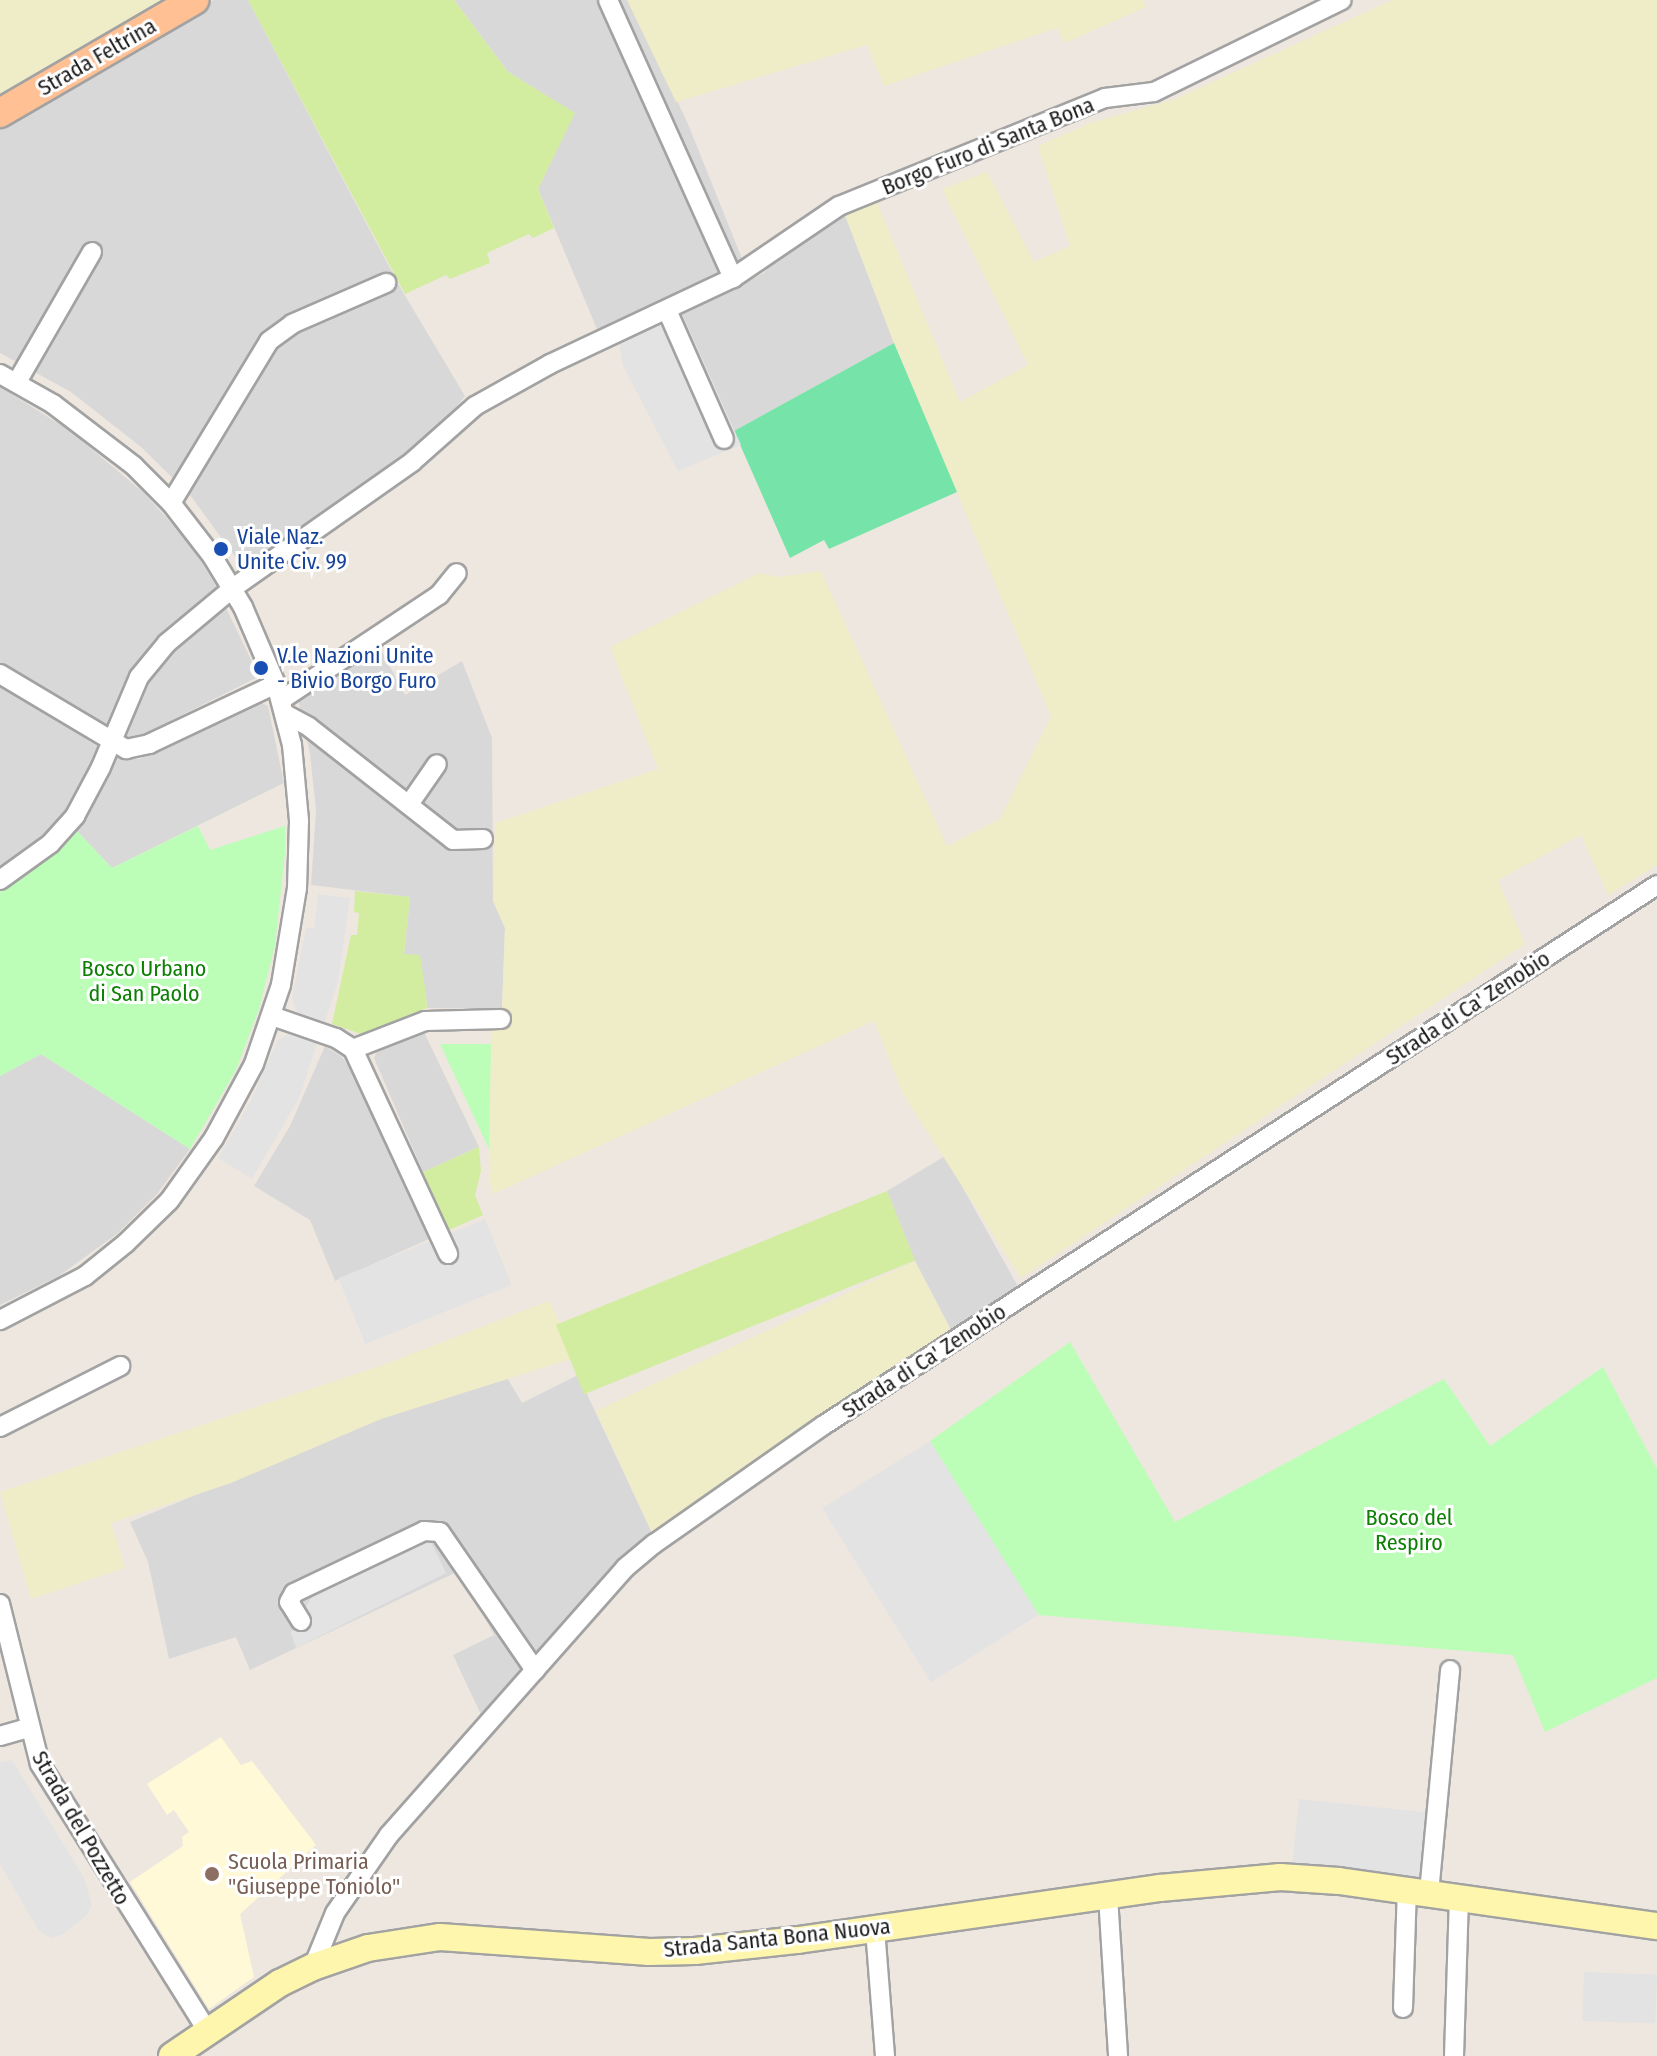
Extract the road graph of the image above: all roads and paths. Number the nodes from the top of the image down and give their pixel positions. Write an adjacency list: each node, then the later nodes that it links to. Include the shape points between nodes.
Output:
1 (194, 0): 4 (main road, Strada Feltrina)
2 (608, 0): 6 (street)
3 (1342, 0): 6 (street, Borgo Furo di Santa Bona, via 1154,92 1105,98 839,206)
4 (0, 113)
5 (92, 252): 9 (street)
6 (733, 278): 8 (street, Borgo Furo di Santa Bona)
7 (386, 283): 11 (street, via 292,324 269,341)
8 (667, 310): 10 (street); 13 (street, Borgo Furo di Santa Bona, via 550,364 475,406 412,462)
9 (8, 378): 11 (street, via 75,419)
10 (724, 439)
11 (171, 503): 13 (street)
12 (457, 573): 15 (street, via 439,595)
13 (233, 588): 15 (street); 16 (street, Borgo Furo di Santa Bona, via 151,659)
14 (0, 674): 16 (street)
15 (280, 699): 16 (street, via 142,747 126,749); 18 (street); 22 (street, via 297,785 298,869 288,953)
16 (110, 741): 20 (street, Borgo Furo di Santa Bona, via 91,788 64,829)
17 (437, 764): 18 (street)
18 (410, 803): 19 (street, via 453,840)
19 (483, 839)
20 (0, 880)
21 (1657, 885): 31 (street, Strada di Ca' Zenobio, via 824,1425 666,1535 625,1568)
22 (272, 1016): 24 (street); 26 (street, via 226,1118 156,1216 85,1276)
23 (501, 1019): 24 (street, via 425,1021)
24 (353, 1049): 25 (street)
25 (448, 1254)
26 (0, 1320)
27 (120, 1366): 28 (street)
28 (0, 1427)
29 (0, 1604): 33 (street, Strada del Pozzetto)
30 (301, 1621): 31 (street, via 289,1602 294,1593 424,1531 440,1532)
31 (535, 1670): 40 (street, Strada di Ca' Zenobio, via 389,1835 335,1913)
32 (1450, 1670): 35 (street)
33 (28, 1728): 34 (street); 42 (street, Strada del Pozzetto, via 55,1793)
34 (0, 1736)
35 (1418, 1892): 36 (street, Strada Santa Bona Nuova, via 1253,1877); 37 (street, Strada Santa Bona Nuova); 41 (street)
36 (1108, 1896): 39 (street, Strada Santa Bona Nuova); 45 (street)
37 (1459, 1898): 38 (street, Strada Santa Bona Nuova); 46 (street)
38 (1657, 1926)
39 (875, 1929): 40 (street, Strada Santa Bona Nuova, via 649,1952 440,1937 368,1948); 44 (street)
40 (313, 1967): 42 (street, Strada Santa Bona Nuova)
41 (1403, 2008)
42 (208, 2032): 43 (street, Strada Santa Bona Nuova)
43 (181, 2054)
44 (885, 2056)
45 (1118, 2056)
46 (1454, 2056)

